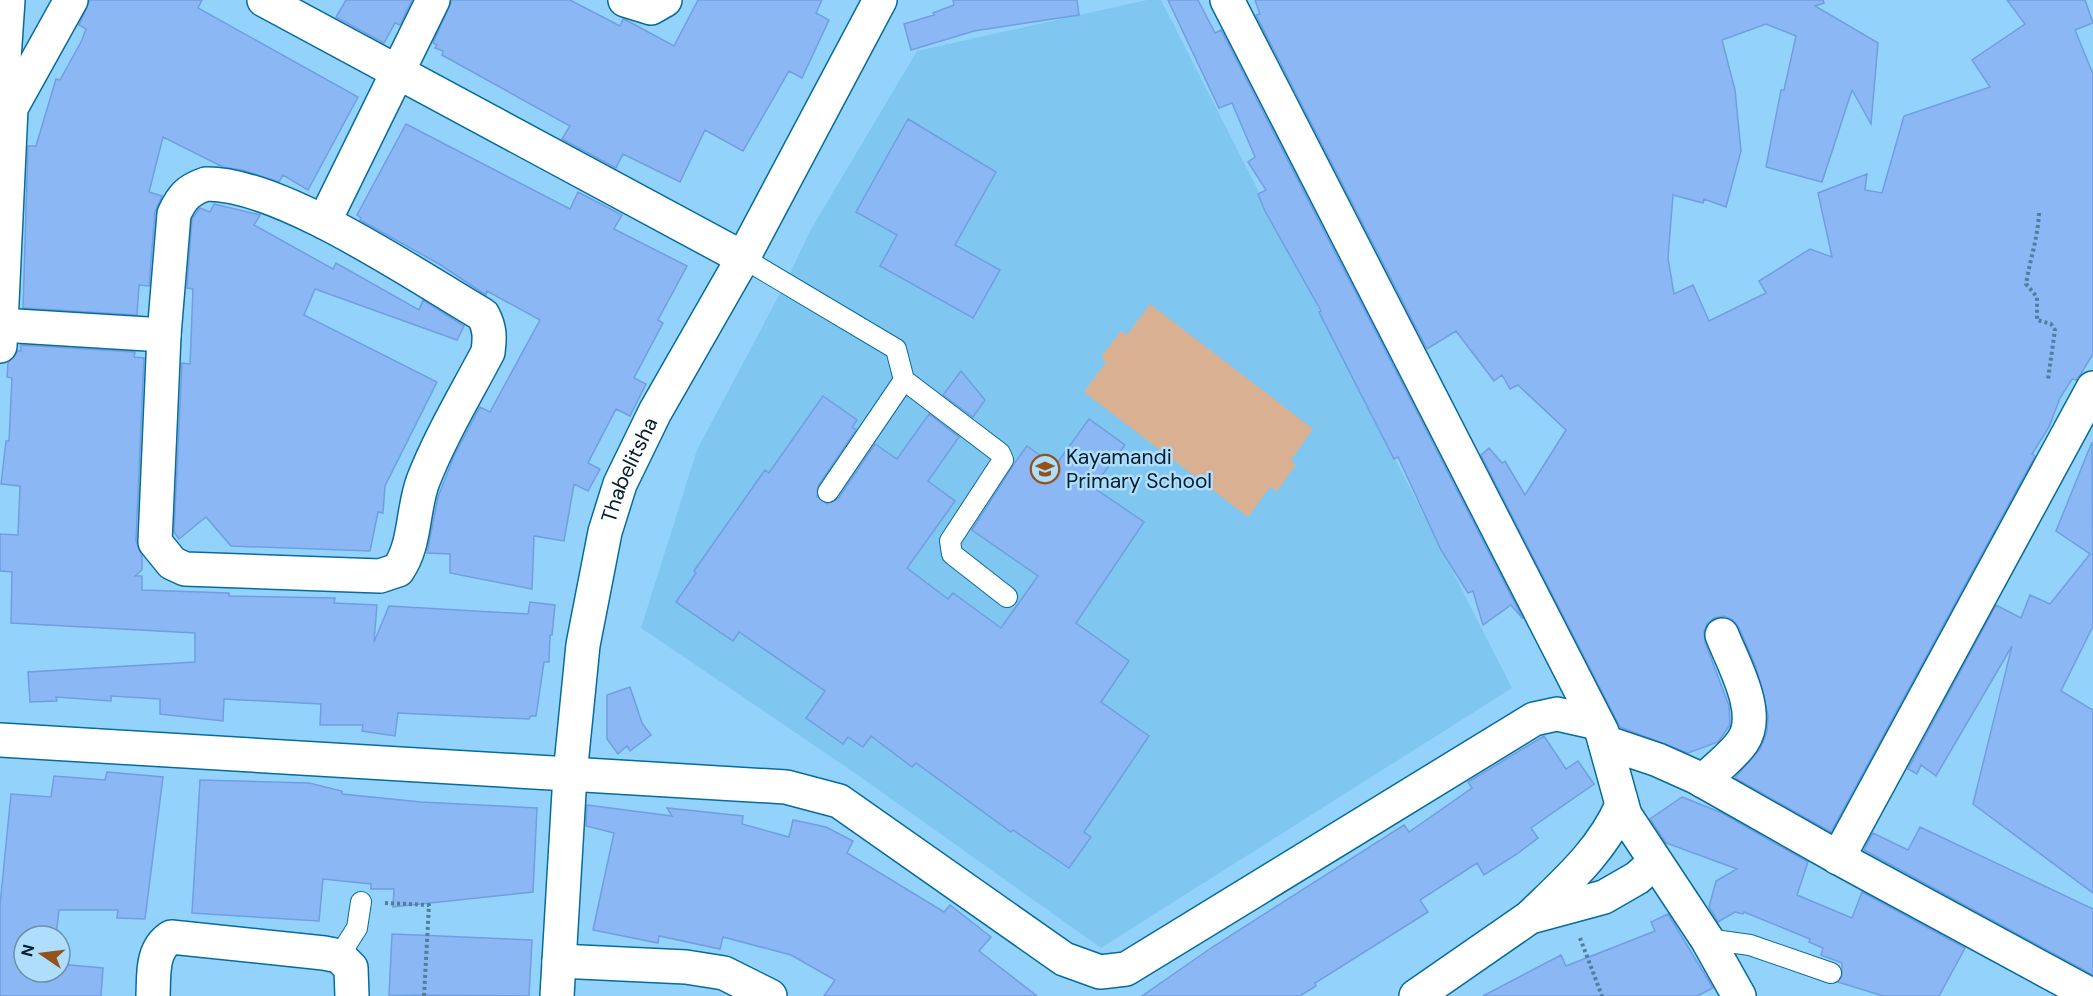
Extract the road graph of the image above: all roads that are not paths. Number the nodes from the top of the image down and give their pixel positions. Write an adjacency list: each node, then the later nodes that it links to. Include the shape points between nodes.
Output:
1 (8, 0): 10 (street, via 4,59)
2 (71, 0): 10 (street)
3 (264, 0): 9 (street)
4 (434, 0): 9 (street)
5 (625, 0): 6 (street, via 651,8)
6 (665, 0)
7 (880, 0): 12 (street, Thabelitsha)
8 (1227, 0): 20 (street)
9 (399, 72): 11 (street); 12 (street)
10 (11, 108): 13 (street)
11 (324, 222): 14 (street, via 222,184 193,188 182,197 174,214); 14 (street, via 483,315 488,324 488,352 430,462 420,490 409,552 398,570 380,576 185,569 172,563 155,542)
12 (743, 258): 15 (lane, via 896,349); 22 (street, Thabelitsha, via 655,412 620,484 605,532 583,645)
13 (0, 332): 14 (street)
14 (164, 335)
15 (904, 380): 17 (lane); 18 (lane, via 1000,453 1003,460 950,541 950,549)
16 (2093, 388): 25 (street)
17 (828, 492)
18 (1007, 597)
19 (1722, 635): 23 (street, via 1749,706 1750,727 1735,751)
20 (1601, 733): 23 (street); 24 (street); 33 (street, via 1557,714 1529,722)
21 (0, 740): 22 (street)
22 (570, 775): 31 (street, Thabelitsha); 33 (street, via 786,787 839,801)
23 (1703, 781): 25 (street)
24 (1622, 805): 26 (street); 28 (street, via 1594,852)
25 (1838, 858): 40 (street)
26 (1655, 862): 28 (street, via 1621,888 1585,903); 29 (street)
27 (361, 902): 30 (lane, via 357,928)
28 (1530, 917): 38 (street)
29 (1707, 939): 32 (lane, via 1750,945); 39 (street)
30 (339, 956): 35 (street, via 171,937 155,957); 36 (street, via 351,968)
31 (559, 961): 34 (street, via 724,973); 37 (street, Thabelitsha)
32 (1831, 973)
33 (1105, 984)
34 (765, 995)
35 (153, 996)
36 (352, 996)
37 (557, 996)
38 (1416, 996)
39 (1739, 996)
40 (2093, 996)

